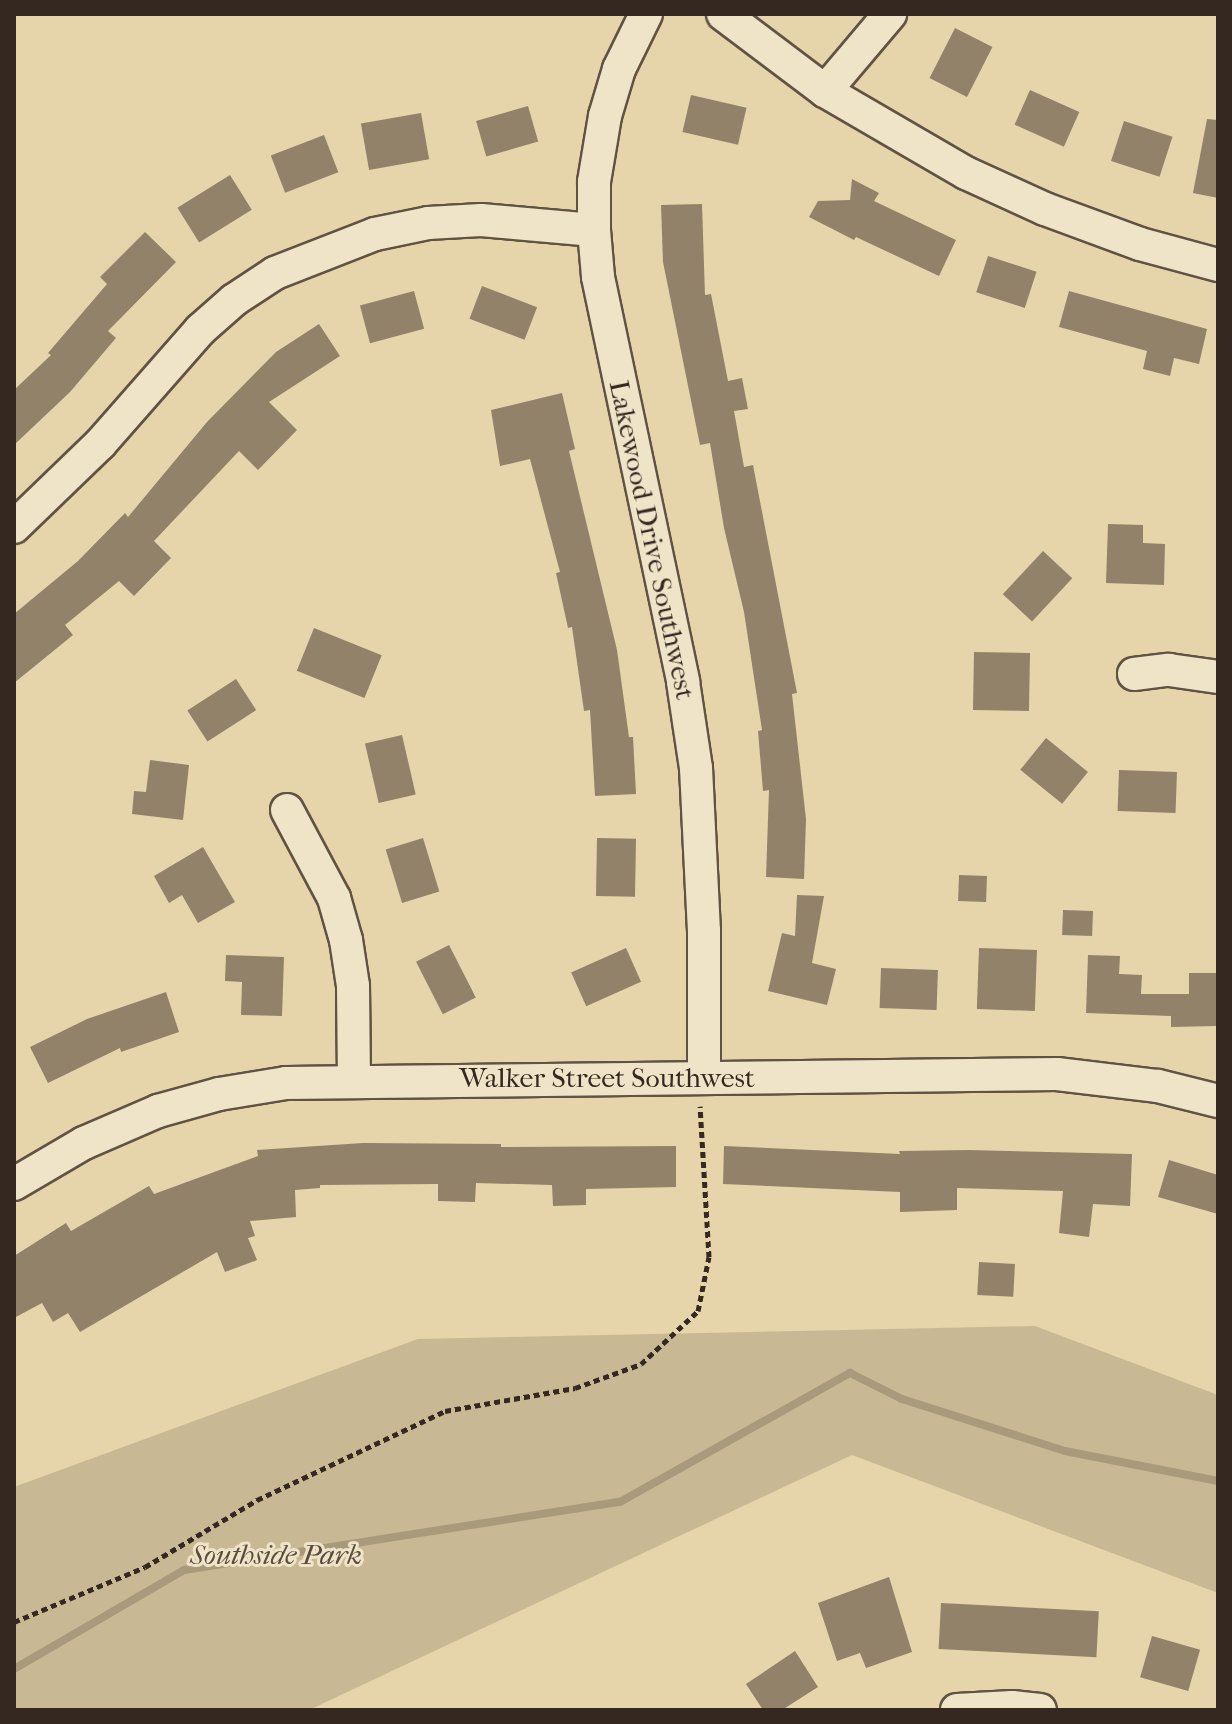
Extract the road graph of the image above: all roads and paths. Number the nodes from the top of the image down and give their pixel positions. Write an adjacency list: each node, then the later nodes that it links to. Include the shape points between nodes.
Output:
1 (646, 14): 5 (street, Lakewood Drive Southwest, via 619,69 605,116 594,182)
2 (723, 14): 4 (street)
3 (890, 14): 4 (street)
4 (825, 91): 6 (street, via 966,173 1045,209 1140,244)
5 (594, 230): 7 (street, via 481,220 428,223 375,234 275,273 200,330 100,444); 11 (street, Lakewood Drive Southwest, via 598,277 680,667 696,768 703,900)
6 (1218, 265)
7 (14, 527)
8 (1134, 674): 9 (street, via 1169,670)
9 (1218, 677)
10 (287, 810): 12 (street, via 334,898 346,940 353,986)
11 (701, 1077): 12 (street, Walker Street Southwest); 13 (street, Walker Street Southwest, via 1057,1074 1158,1086); 15 (path, via 709,1257 698,1311 641,1364 575,1388 445,1411 257,1500 145,1567)
12 (354, 1080): 14 (street, Walker Street Southwest, via 286,1083 158,1111 92,1139)
13 (1218, 1101)
14 (14, 1184)
15 (14, 1622)
16 (957, 1710): 17 (street)
17 (1040, 1710)

